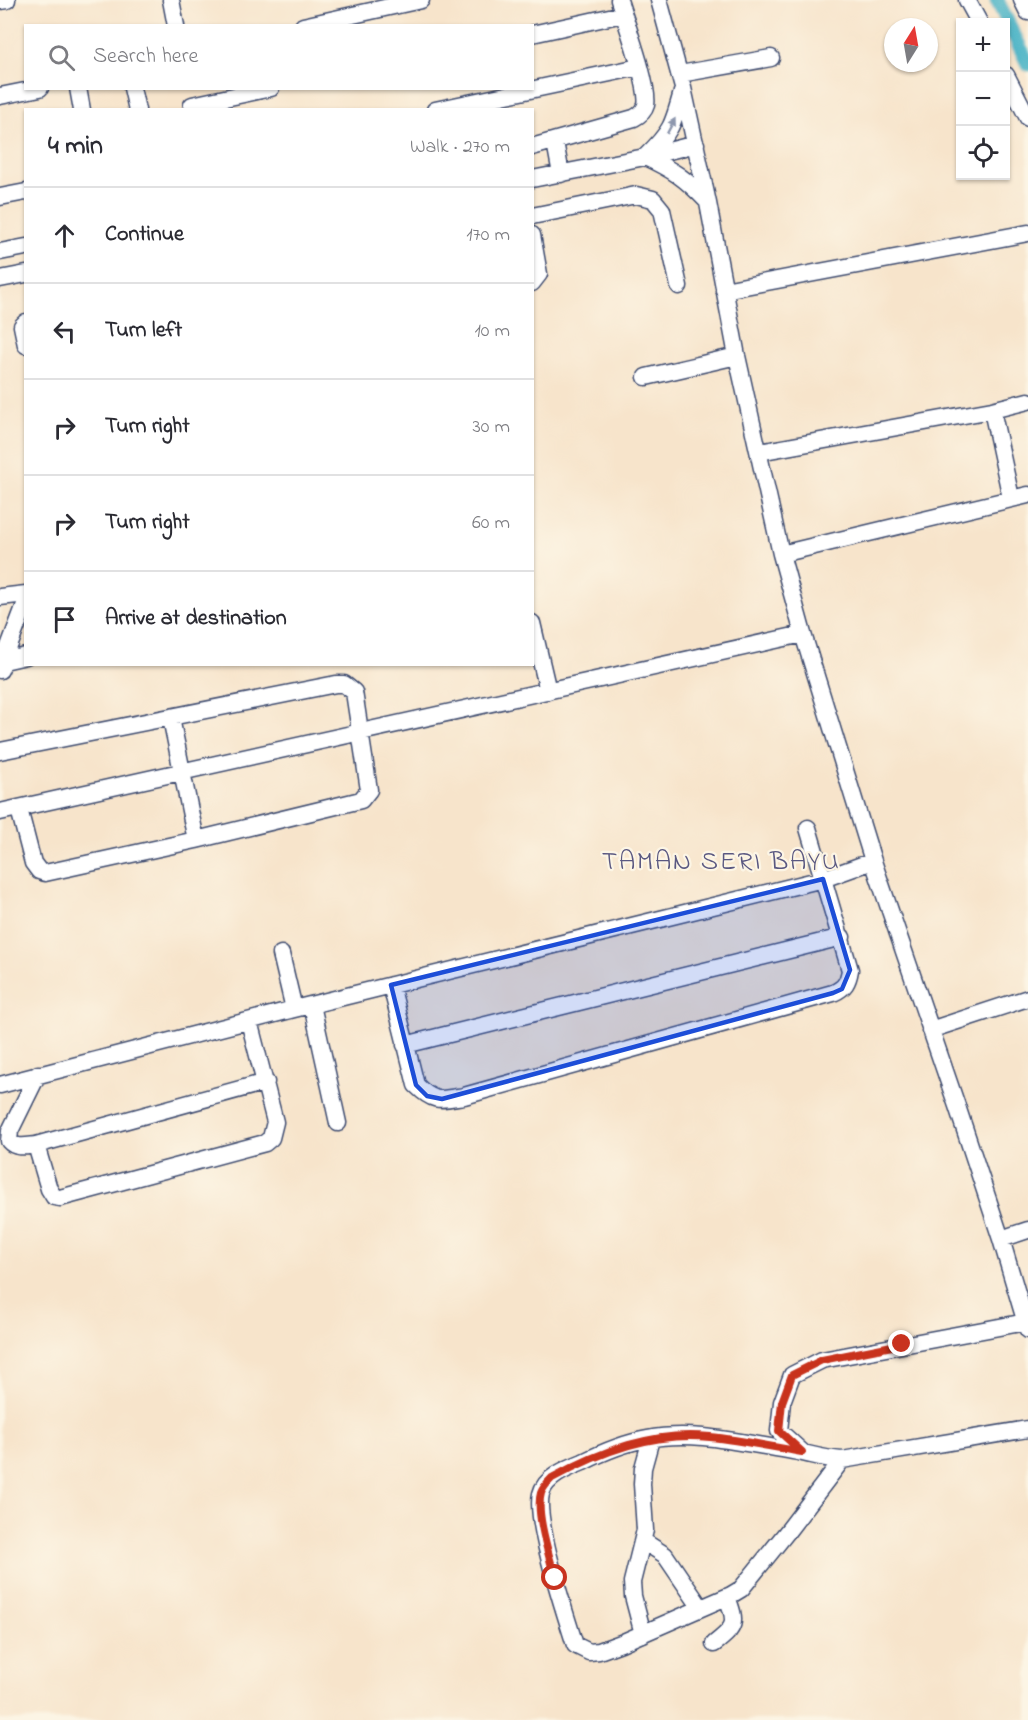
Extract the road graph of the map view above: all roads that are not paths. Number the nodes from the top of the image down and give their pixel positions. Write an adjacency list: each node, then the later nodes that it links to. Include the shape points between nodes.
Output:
1 (7, 0): 7 (street)
2 (171, 0): 11 (street)
3 (421, 0): 12 (street)
4 (659, 0): 16 (street)
5 (967, 0): 10 (street)
6 (1022, 0): 9 (street)
7 (0, 1)
8 (621, 7): 13 (street); 15 (street)
9 (1028, 12)
10 (976, 18)
11 (176, 24)
12 (312, 24)
13 (534, 33)
14 (771, 58): 16 (street)
15 (639, 67): 24 (street); 29 (street, via 647,101 642,114)
16 (681, 81): 30 (street); 32 (street, one-way to 16, via 675,121)
17 (1010, 84): 28 (street)
18 (29, 90): 22 (street)
19 (78, 90): 25 (street)
20 (132, 90): 26 (street)
21 (259, 90): 23 (street)
22 (0, 96)
23 (191, 101)
24 (500, 103): 27 (street)
25 (82, 108)
26 (137, 108)
27 (454, 108)
28 (1028, 118)
29 (555, 142): 31 (street); 33 (street)
30 (696, 144): 32 (street); 37 (street)
31 (534, 147)
32 (645, 157): 33 (street); 37 (street, via 686,179)
33 (561, 174): 34 (street)
34 (534, 179)
35 (24, 192): 36 (street)
36 (0, 197)
37 (708, 203): 47 (street)
38 (534, 216): 46 (street, via 636,195 653,199 662,210)
39 (1028, 233): 47 (street)
40 (534, 246): 45 (street, via 539,274)
41 (24, 247): 42 (street)
42 (0, 252)
43 (24, 274): 44 (street)
44 (0, 279)
45 (534, 280)
46 (679, 286)
47 (724, 290): 50 (street)
48 (24, 324): 49 (street)
49 (24, 337)
50 (737, 356): 51 (street); 54 (street)
51 (646, 377)
52 (1028, 401): 53 (street)
53 (992, 410): 54 (street); 56 (street)
54 (759, 452): 57 (street)
55 (1028, 495): 56 (street)
56 (1011, 498): 57 (street)
57 (781, 554): 62 (street)
58 (24, 594): 59 (street)
59 (0, 597)
60 (24, 607): 64 (street)
61 (534, 632): 65 (street)
62 (803, 634): 65 (street); 74 (street)
63 (24, 657): 64 (street)
64 (2, 665)
65 (548, 691): 67 (street)
66 (171, 718): 67 (street, via 344,684 354,692); 68 (street); 69 (street)
67 (361, 733): 69 (street); 73 (street, via 369,790 361,800)
68 (0, 751)
69 (182, 773): 70 (street); 73 (street)
70 (19, 809): 71 (street); 73 (street, via 33,863 45,873)
71 (0, 812)
72 (808, 828): 75 (street)
73 (196, 840)
74 (873, 861): 75 (street); 83 (street)
75 (824, 879): 76 (street); 78 (street)
76 (842, 937): 84 (street); 84 (street, via 849,980 833,993 464,1096 442,1100 427,1096 416,1085)
77 (281, 954): 81 (street)
78 (391, 985): 80 (street); 84 (street)
79 (1028, 998): 83 (street)
80 (312, 1005): 81 (street); 88 (street)
81 (294, 1009): 82 (street)
82 (249, 1021): 85 (street); 86 (street)
83 (930, 1030): 91 (street)
84 (405, 1045)
85 (38, 1074): 87 (street); 89 (street, via 9,1136 9,1141 16,1145)
86 (266, 1082): 89 (street); 89 (street, via 275,1122 271,1138 265,1143 60,1198 54,1197 49,1189)
87 (0, 1085)
88 (338, 1122)
89 (36, 1145)
90 (1028, 1230): 91 (street)
91 (1001, 1239): 92 (street)
92 (1027, 1326): 95 (street, via 822,1360 792,1375 782,1402 779,1431)
93 (1028, 1429): 96 (street)
94 (651, 1439): 95 (street, via 710,1437); 97 (street, via 642,1476); 100 (street, via 607,1451 576,1465 552,1478 541,1494 542,1525 575,1645 589,1652 599,1651)
95 (802, 1452): 96 (street, via 824,1460)
96 (842, 1460): 98 (street, via 750,1580)
97 (643, 1541): 99 (street, via 665,1555); 100 (street, via 632,1582)
98 (727, 1597): 99 (street); 101 (street, via 734,1614 733,1625)
99 (701, 1608): 100 (street)
100 (643, 1634)
101 (714, 1644)

